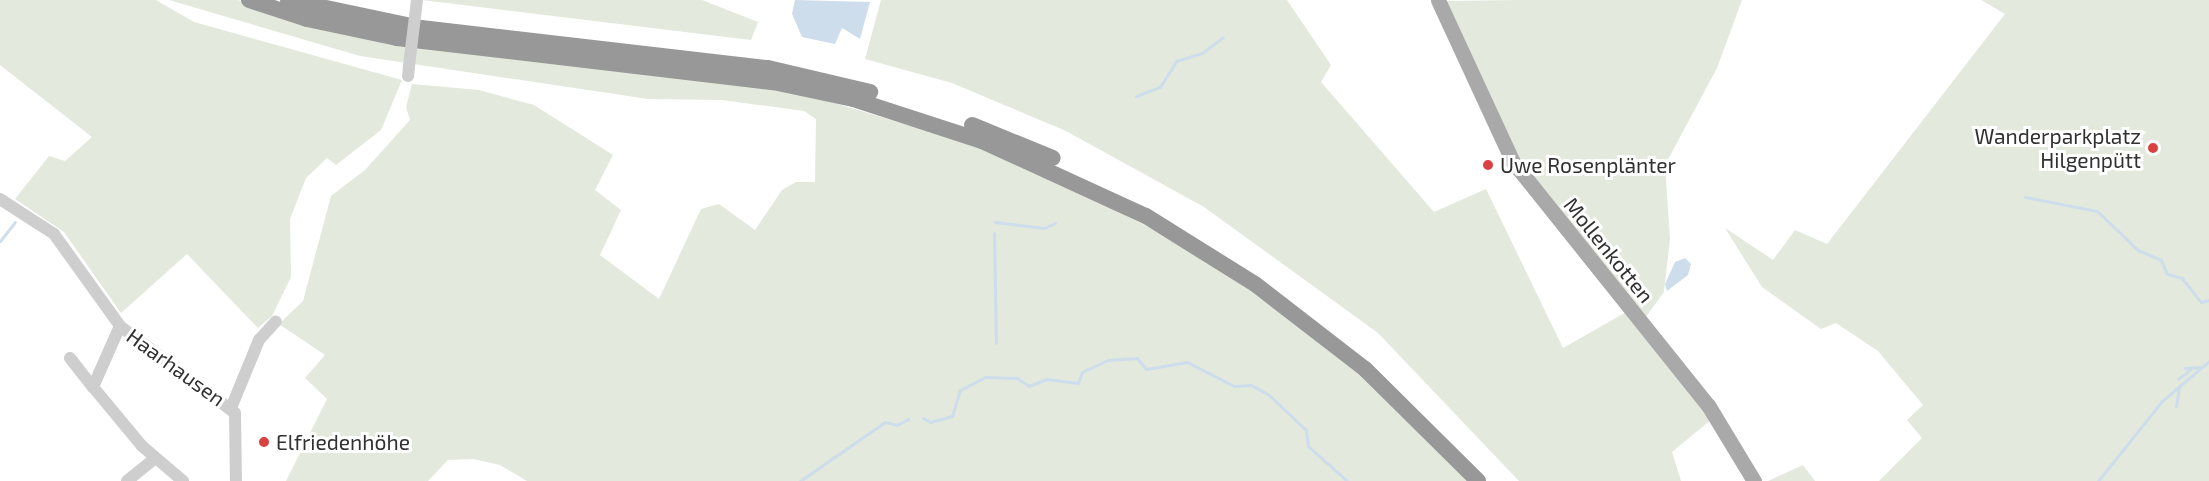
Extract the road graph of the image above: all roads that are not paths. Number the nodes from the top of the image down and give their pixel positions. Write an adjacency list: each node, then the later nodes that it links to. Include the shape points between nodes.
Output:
1 (249, 0): 16 (highway, via 307,19 396,38 773,82 853,99 982,141 1146,216 1255,284 1365,369)
2 (288, 0): 17 (highway, via 421,28 768,68 898,100 1006,138 1154,209 1288,296 1399,387)
3 (417, 0): 5 (street, bridge)
4 (1438, 0): 18 (main road, Mollenkotten, via 1513,162 1708,405)
5 (408, 71)
6 (0, 199): 8 (street, Haarhausen, via 60,240)
7 (276, 321): 11 (street, via 254,350)
8 (120, 326): 10 (street, Haarhausen); 11 (street, Haarhausen)
9 (70, 358): 10 (street)
10 (93, 387): 12 (street)
11 (231, 408): 15 (street, via 237,419)
12 (155, 458): 13 (street); 14 (street)
13 (127, 481)
14 (183, 481)
15 (236, 481)
16 (1478, 481)
17 (1490, 481)
18 (1754, 481)

